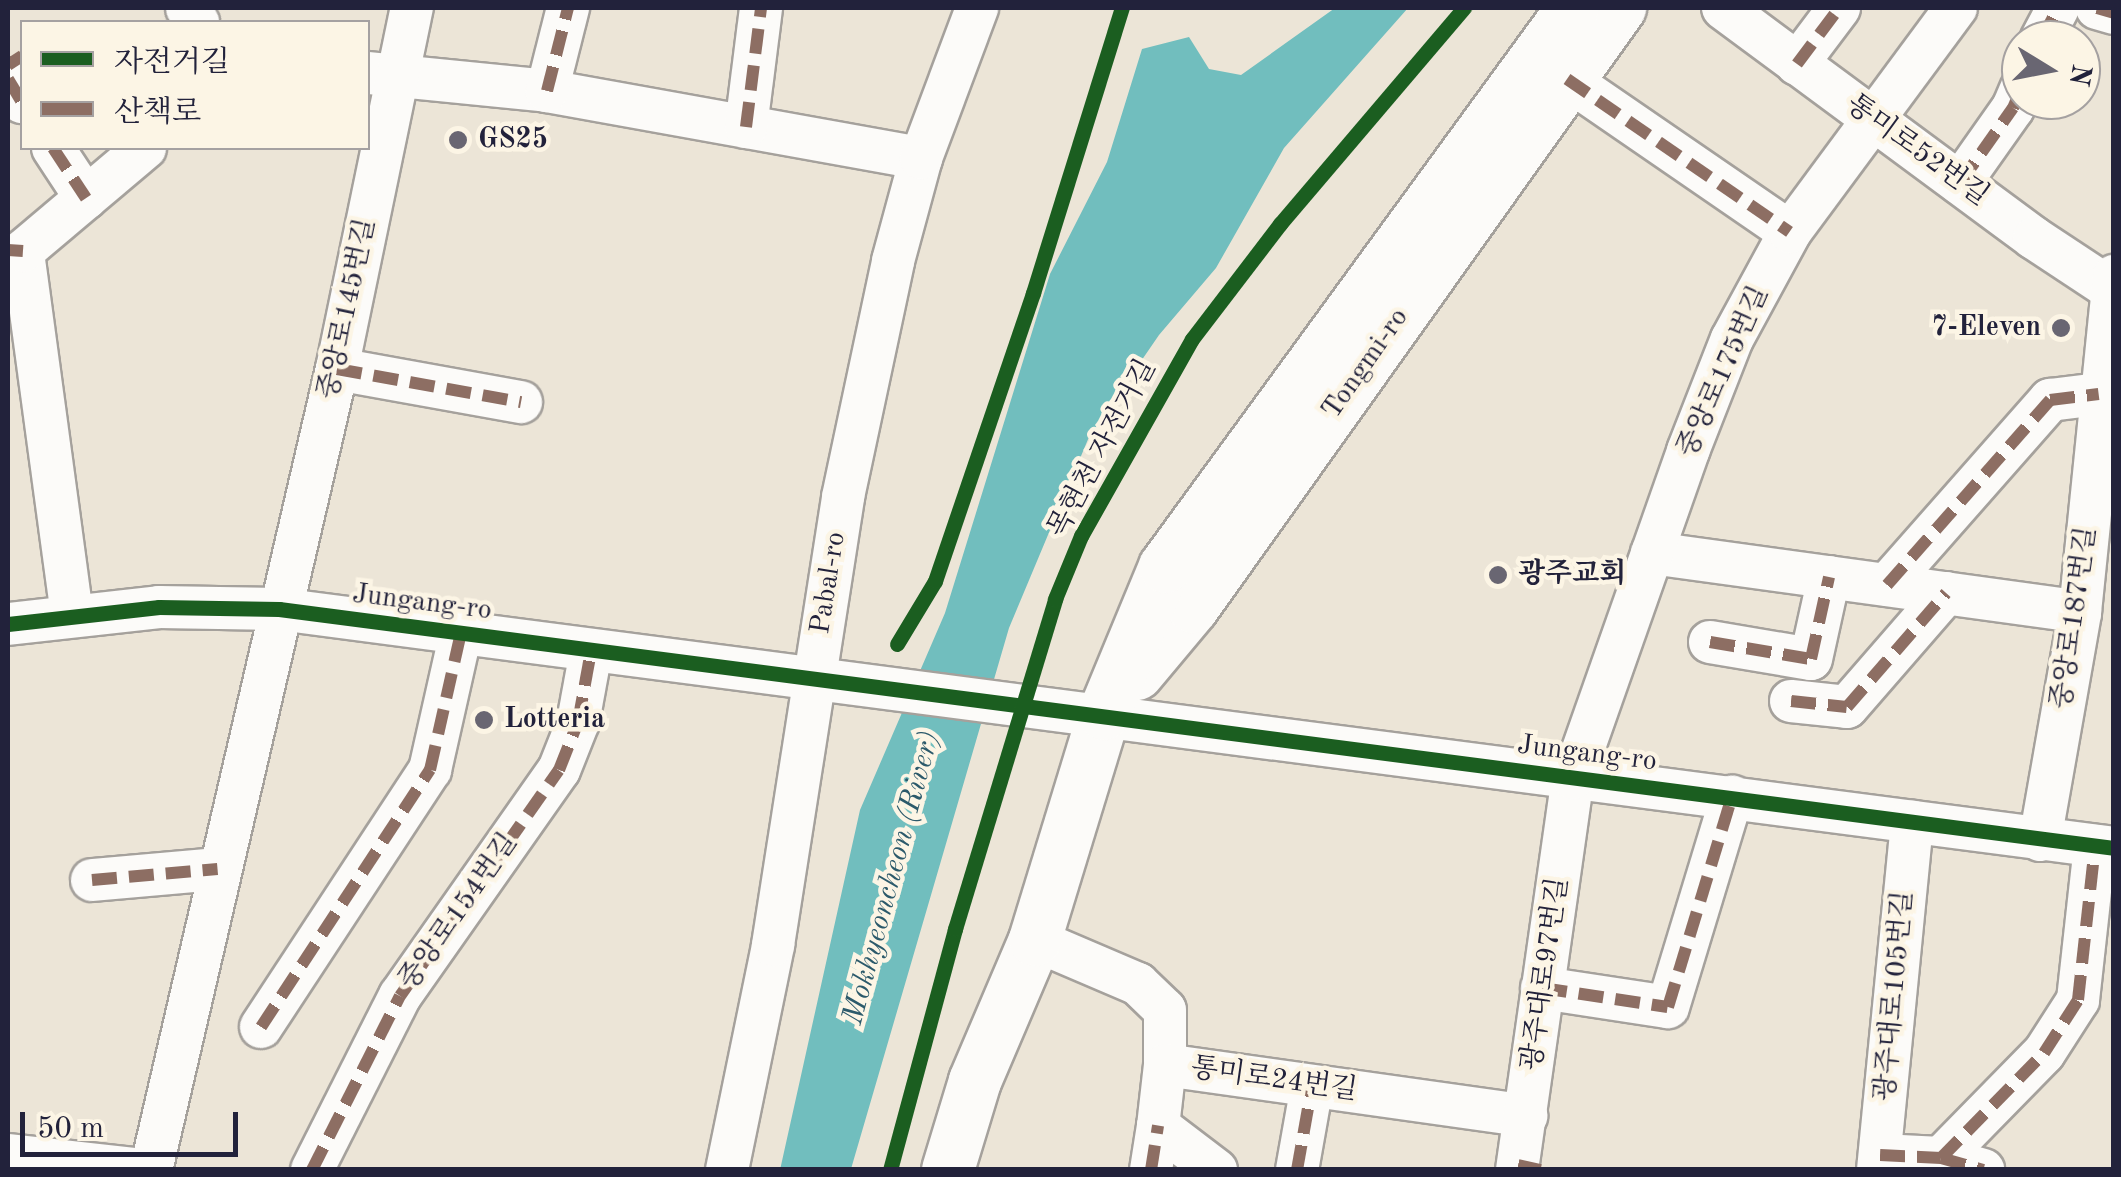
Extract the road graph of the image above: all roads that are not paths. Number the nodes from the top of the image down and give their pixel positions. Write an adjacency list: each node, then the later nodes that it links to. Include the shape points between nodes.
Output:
1 (412, 8): 13 (street, 중앙로145번길)
2 (568, 8): 15 (street)
3 (762, 8): 18 (street)
4 (977, 8): 21 (street, Pabal-ro)
5 (1573, 8): 43 (main road, Tongmi-ro, via 1164,566)
6 (1620, 8): 14 (main road, Tongmi-ro)
7 (1723, 8): 12 (street, 통미로52번길)
8 (1840, 8): 12 (street)
9 (1956, 8): 16 (street, 중앙로175번길)
10 (2097, 8): 11 (street)
11 (2114, 13)
12 (1797, 64): 16 (street, 통미로52번길)
13 (383, 74): 15 (street); 27 (street, 중앙로145번길)
14 (1566, 79): 24 (street); 43 (main road, Tongmi-ro, via 1193,607)
15 (547, 91): 18 (street)
16 (1872, 117): 22 (street, 통미로52번길); 24 (street, 중앙로175번길)
17 (2005, 120): 22 (street)
18 (746, 127): 21 (street)
19 (54, 150): 23 (street)
20 (143, 150): 23 (street)
21 (921, 158): 41 (street, Pabal-ro, via 892,261 847,478)
22 (1960, 183): 26 (street, 통미로52번길)
23 (86, 198): 25 (street)
24 (1790, 232): 30 (street, 중앙로175번길, via 1732,340)
25 (15, 250): 36 (street)
26 (2112, 285): 28 (street, 중앙로187번길)
27 (336, 369): 29 (street); 34 (street, 중앙로145번길)
28 (2099, 394): 32 (street, via 2050,400); 35 (street, 중앙로187번길)
29 (521, 402)
30 (1652, 553): 31 (street); 44 (street, 중앙로175번길)
31 (1829, 577): 32 (street); 39 (street, via 1811,660)
32 (1888, 585): 33 (street)
33 (1946, 594): 35 (street); 42 (street, via 1847,707)
34 (280, 610): 36 (street, Jungang-ro, via 178,606); 38 (street, Jungang-ro); 49 (street, 중앙로145번길)
35 (2080, 612): 47 (street, 중앙로187번길)
36 (72, 615): 37 (street, Jungang-ro)
37 (8, 624)
38 (461, 632): 40 (street, Jungang-ro); 53 (street, via 430,770)
39 (1710, 642)
40 (591, 651): 41 (street, Jungang-ro); 63 (street, 중앙로154번길, via 578,722 559,770 400,996)
41 (821, 680): 43 (street, Jungang-ro); 64 (street, Pabal-ro)
42 (1791, 700)
43 (1080, 713): 44 (street, Jungang-ro); 51 (main road, Tongmi-ro)
44 (1573, 778): 45 (street, Jungang-ro); 52 (street, 광주대로97번길)
45 (1732, 797): 46 (street, Jungang-ro); 52 (street, via 1668,1007)
46 (1912, 822): 47 (street, Jungang-ro); 60 (street, 광주대로105번길)
47 (2040, 840): 48 (street, Jungang-ro)
48 (2104, 847): 59 (street, via 2078,1000 2044,1052)
49 (218, 868): 50 (street); 62 (street, 중앙로145번길)
50 (92, 880)
51 (1035, 940): 54 (street, 통미로24번길, via 1138,984 1165,1010); 65 (main road, Tongmi-ro, via 975,1081)
52 (1542, 988): 56 (street, 광주대로97번길)
53 (261, 1028)
54 (1165, 1064): 55 (street, 통미로24번길); 57 (street)
55 (1312, 1086): 56 (street, 통미로24번길); 68 (street)
56 (1526, 1116): 61 (street, 광주대로97번길)
57 (1158, 1126): 66 (street); 67 (street)
58 (8, 1155): 62 (street)
59 (1941, 1158): 60 (street); 69 (street)
60 (1879, 1162)
61 (1525, 1168)
62 (148, 1170)
63 (312, 1170)
64 (727, 1170)
65 (948, 1170)
66 (1151, 1170)
67 (1216, 1170)
68 (1297, 1170)
69 (1984, 1170)

